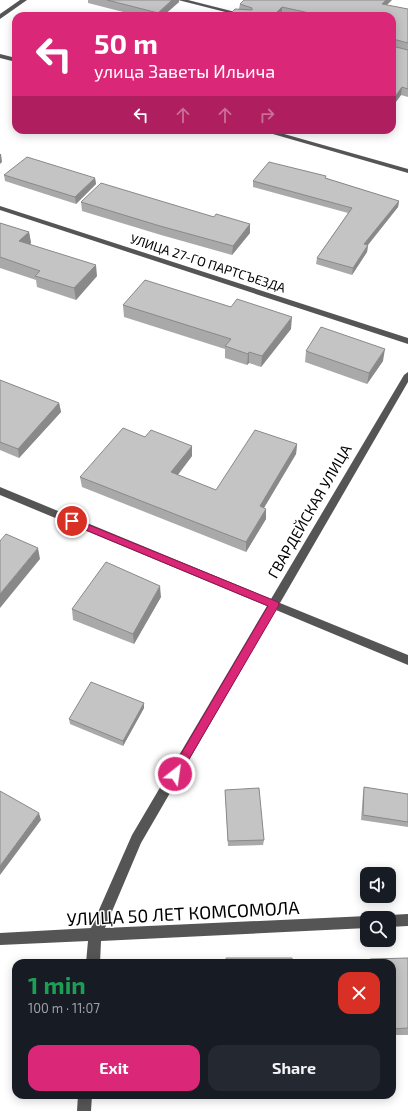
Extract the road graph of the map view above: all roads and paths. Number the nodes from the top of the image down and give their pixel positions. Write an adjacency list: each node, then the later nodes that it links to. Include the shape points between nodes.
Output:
1 (24, 0): 4 (street)
2 (181, 0): 3 (street)
3 (231, 12)
4 (0, 17)
5 (0, 56): 6 (street)
6 (12, 59)
7 (276, 134): 8 (street)
8 (408, 171)
9 (0, 208): 10 (street, УЛИЦА 27-ГО ПАРТСЪЕЗДА)
10 (408, 341)
11 (408, 375): 13 (street, ГВАРДЕЙСКАЯ УЛИЦА)
12 (0, 491): 13 (street)
13 (274, 605): 14 (street); 19 (street, ГВАРДЕЙСКАЯ УЛИЦА, via 136,839)
14 (408, 660)
15 (408, 920): 16 (street)
16 (396, 921)
17 (360, 922): 19 (street, УЛИЦА 50 ЛЕТ КОМСОМОЛА)
18 (0, 932): 20 (street)
19 (95, 936): 20 (street, УЛИЦА 50 ЛЕТ КОМСОМОЛА); 22 (street, ГВАРДЕЙСКАЯ УЛИЦА)
20 (13, 939): 21 (street, УЛИЦА 50 ЛЕТ КОМСОМОЛА)
21 (0, 940)
22 (93, 959)
23 (85, 1099): 24 (street)
24 (84, 1111)

